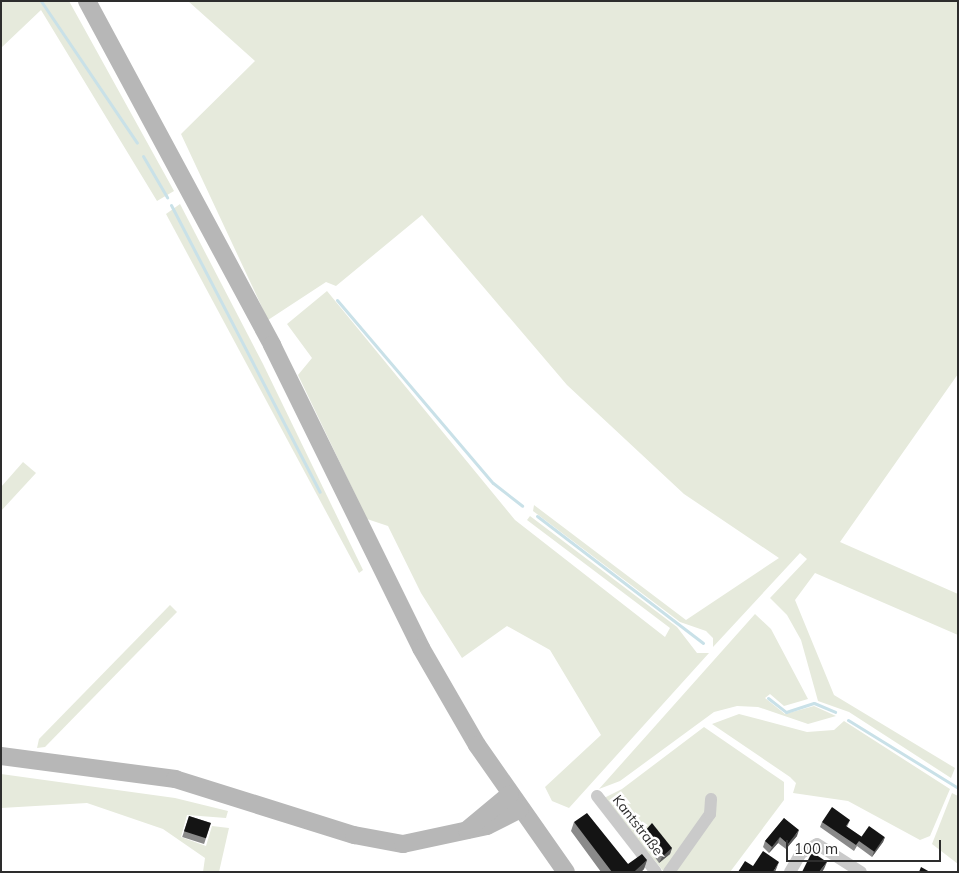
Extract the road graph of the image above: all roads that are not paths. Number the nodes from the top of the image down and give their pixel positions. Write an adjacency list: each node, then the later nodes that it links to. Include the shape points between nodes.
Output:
1 (87, 1): 3 (main road, via 272,345 421,648)
2 (1, 756): 7 (main road, via 175,779 354,835 403,844)
3 (510, 794): 6 (main road); 7 (main road)
4 (597, 796): 9 (street, Kantstraße)
5 (711, 799): 10 (street, Kantstraße, via 710,814)
6 (520, 809): 7 (main road, via 487,826); 8 (main road)
7 (468, 830)
8 (566, 872)
9 (656, 872)
10 (669, 872)
11 (790, 872): 12 (street, via 809,846 817,844 834,851)
12 (861, 872)

